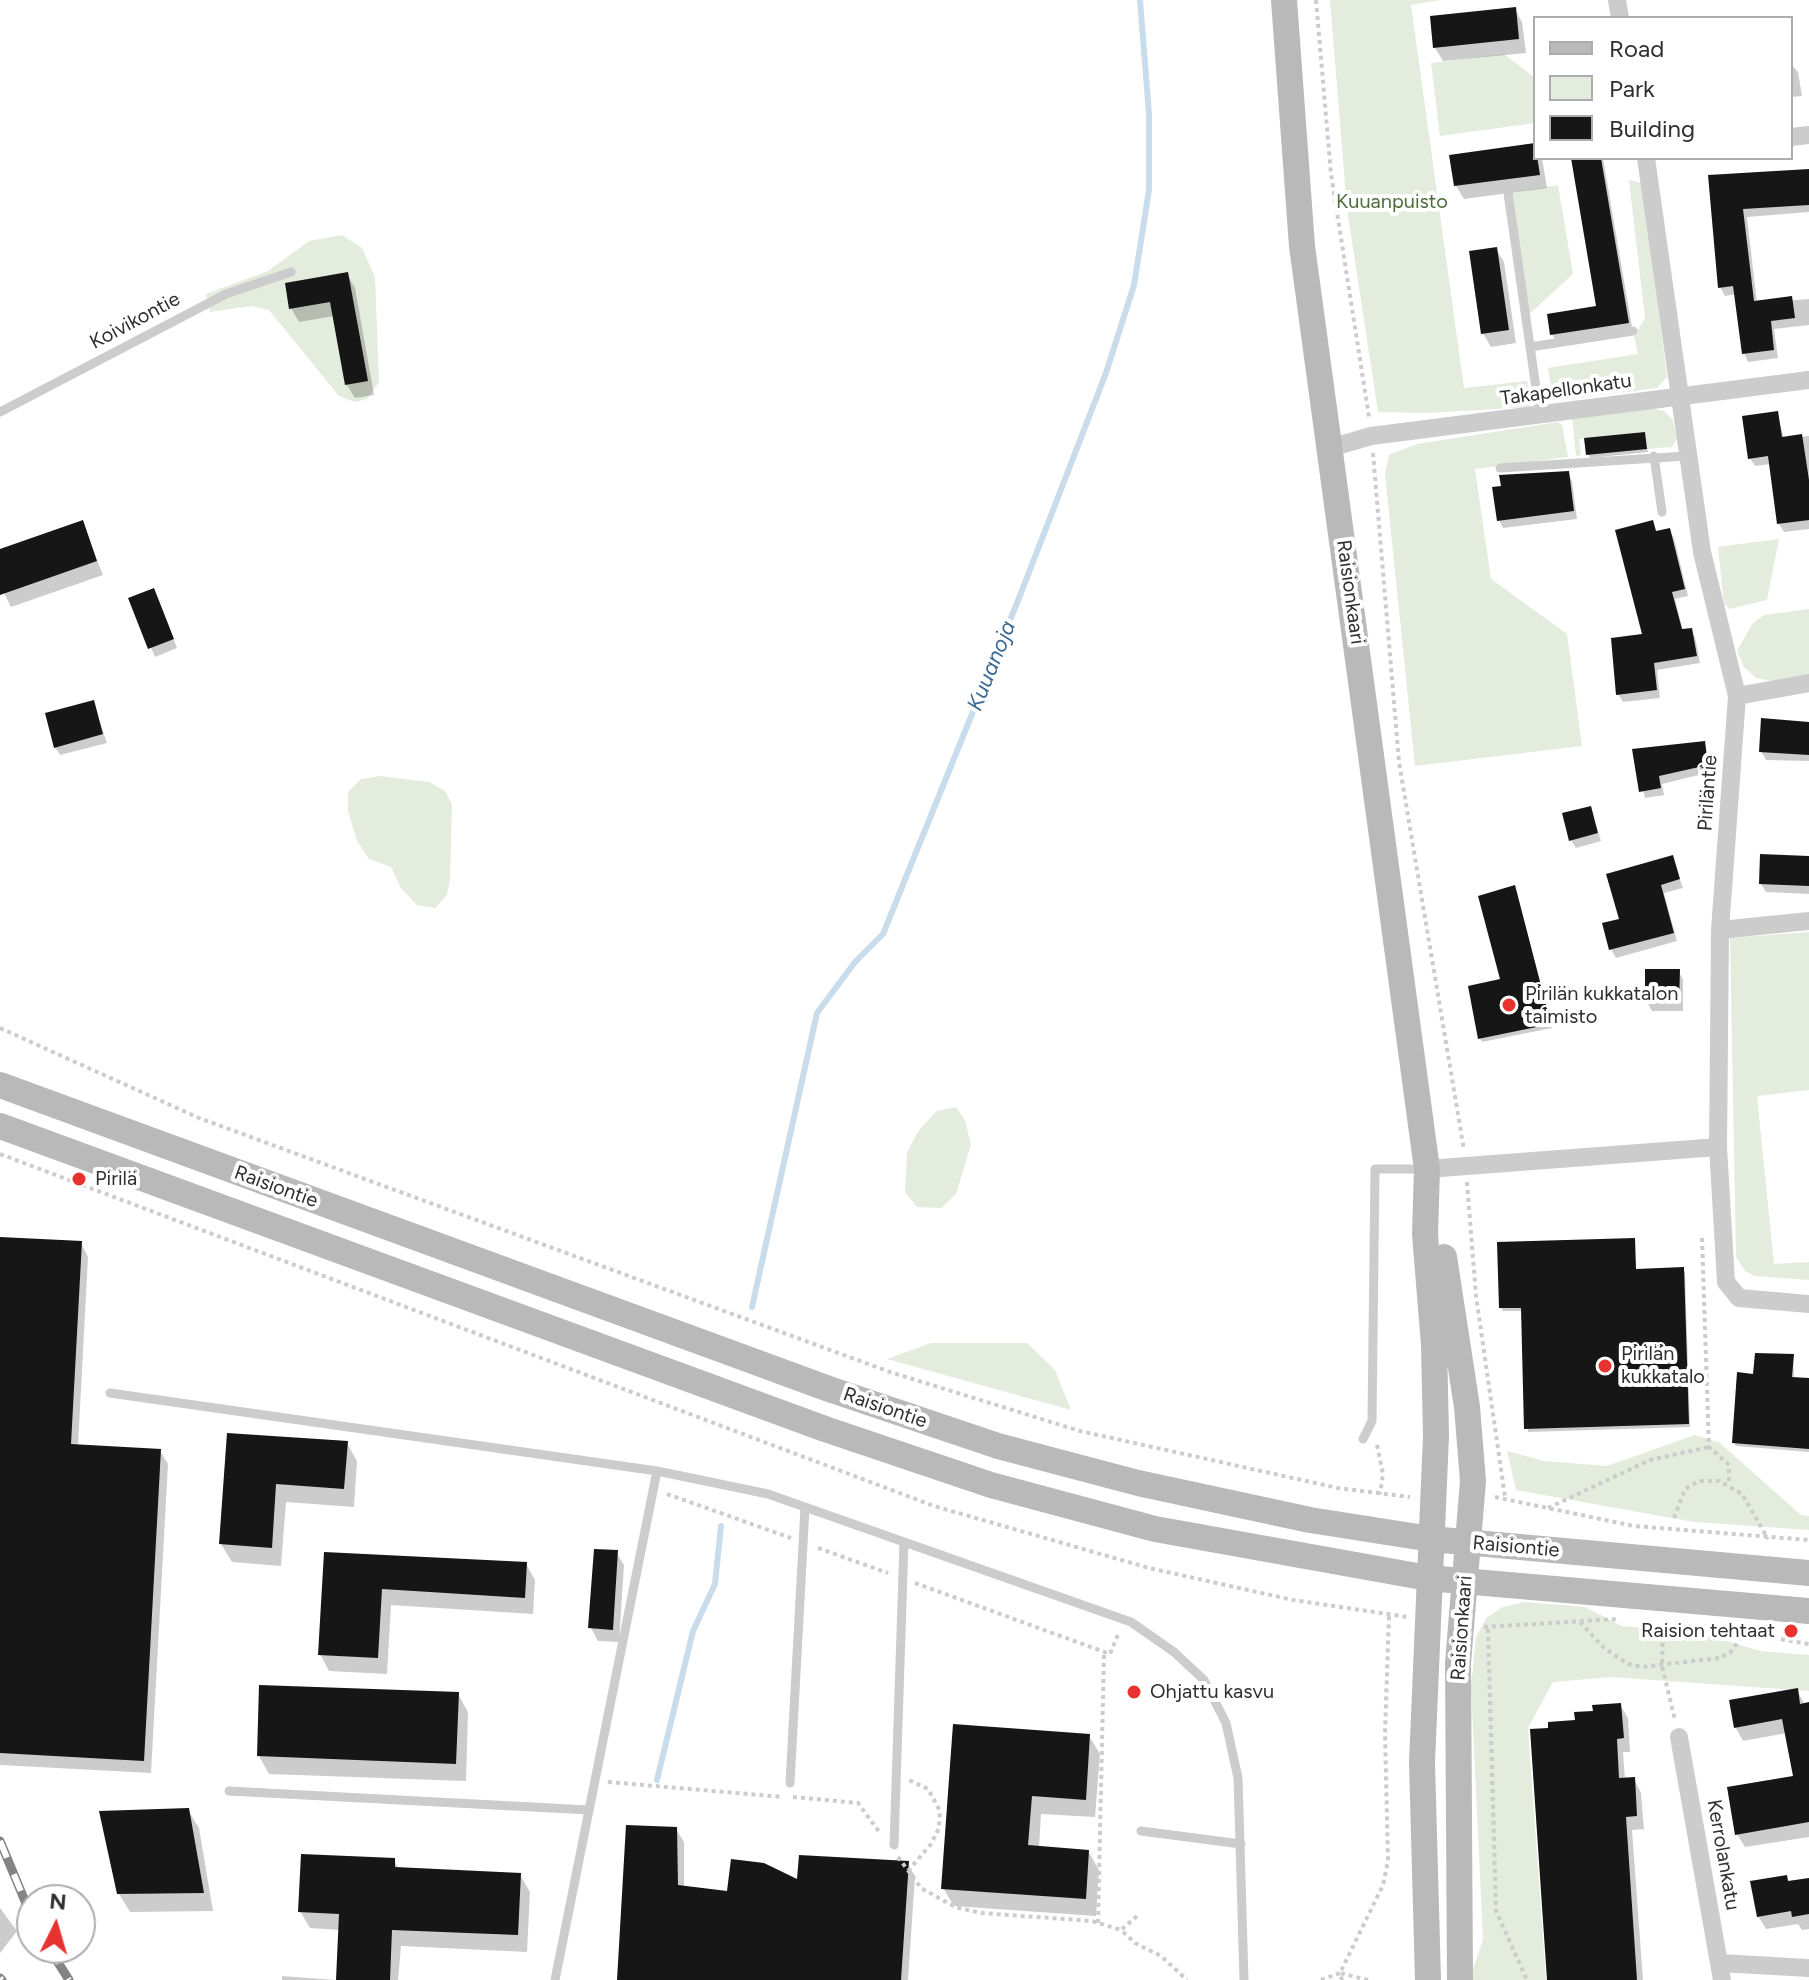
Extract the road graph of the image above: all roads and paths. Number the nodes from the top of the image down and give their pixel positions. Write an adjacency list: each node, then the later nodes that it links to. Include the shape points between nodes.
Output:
1 (1284, 0): 13 (main road, Raisionkaari, via 1302,246)
2 (1316, 0): 12 (path, via 1331,174)
3 (1646, 160): 9 (street, Piriläntie)
4 (1508, 193): 7 (lane)
5 (291, 272): 10 (lane, Koivikontie, via 226,294)
6 (1633, 331): 7 (lane)
7 (1530, 347): 11 (lane)
8 (1809, 380): 9 (street, Takapellonkatu)
9 (1677, 398): 11 (street, Takapellonkatu); 15 (street, Piriläntie)
10 (0, 412)
11 (1540, 416): 12 (street, Takapellonkatu)
12 (1371, 436): 13 (street, Takapellonkatu); 27 (path, via 1399,762)
13 (1330, 448): 28 (main road, Raisionkaari)
14 (1654, 456): 15 (lane); 16 (lane); 17 (lane)
15 (1687, 456): 19 (street, Piriläntie, via 1702,552)
16 (1500, 468)
17 (1662, 512)
18 (1809, 683): 19 (street)
19 (1737, 696): 21 (street, Piriläntie)
20 (1809, 921): 21 (street)
21 (1720, 930): 25 (street, Piriläntie)
22 (0, 1028): 38 (path, via 199,1118 890,1372 1080,1431)
23 (0, 1085): 45 (main road, Raisiontie, via 998,1446 1310,1520)
24 (0, 1126): 51 (main road, Raisiontie, via 991,1485 1155,1529)
25 (1718, 1147): 27 (street); 29 (street, Piriläntie)
26 (0, 1154): 34 (path)
27 (1466, 1166): 28 (street); 41 (path, via 1476,1296)
28 (1427, 1176): 33 (lane, via 1375,1169); 39 (main road, Raisionkaari); 40 (main road, Raisionkaari, via 1467,1407)
29 (1724, 1258): 30 (path); 31 (street, Piriläntie, via 1726,1282 1739,1298)
30 (1703, 1259)
31 (1809, 1304)
32 (110, 1393): 37 (lane)
33 (1372, 1421): 35 (lane); 38 (path, via 1383,1474)
34 (746, 1434)
35 (1363, 1439)
36 (1709, 1447): 43 (path, via 1650,1460)
37 (657, 1471): 42 (lane, via 768,1494); 65 (lane)
38 (1380, 1494): 39 (path)
39 (1435, 1497): 45 (main road, Raisionkaari)
40 (1472, 1497): 41 (path); 49 (main road, Raisionkaari)
41 (1505, 1497): 43 (path)
42 (805, 1508): 48 (lane); 66 (lane)
43 (1548, 1508): 46 (path, via 1634,1526)
44 (1674, 1518): 46 (path, via 1685,1489 1699,1481 1719,1481 1742,1494)
45 (1431, 1539): 49 (main road, Raisiontie); 51 (main road, Raisionkaari)
46 (1768, 1539): 47 (path)
47 (1806, 1540): 50 (path)
48 (904, 1542): 64 (lane); 71 (lane, via 1131,1622 1174,1652 1204,1680 1226,1723 1238,1778)
49 (1468, 1542): 50 (main road, Raisiontie); 52 (main road, Raisionkaari)
50 (1806, 1561)
51 (1428, 1578): 52 (main road, Raisiontie); 86 (main road, Raisionkaari, via 1422,1762)
52 (1465, 1581): 53 (main road, Raisiontie); 87 (main road, Raisionkaari, via 1457,1712)
53 (1809, 1611)
54 (1389, 1615): 79 (path, via 1388,1861 1383,1885)
55 (1580, 1622): 62 (path, via 1620,1660)
56 (1663, 1627): 62 (path)
57 (1488, 1628): 88 (path, via 1496,1911)
58 (1791, 1631): 60 (path)
59 (1742, 1636): 62 (path, via 1719,1658)
60 (1789, 1642)
61 (1104, 1652): 75 (path)
62 (1662, 1666): 63 (path)
63 (1679, 1737): 78 (street, Kerrolankatu)
64 (896, 1774): 72 (lane); 73 (path, via 928,1789 940,1811 931,1844)
65 (595, 1781): 68 (path); 69 (lane)
66 (790, 1783): 68 (path)
67 (229, 1791): 69 (lane)
68 (789, 1797): 72 (path, via 858,1803)
69 (589, 1810): 80 (lane)
70 (1141, 1831): 71 (lane)
71 (1241, 1844): 82 (lane)
72 (894, 1848): 73 (path)
73 (908, 1871): 75 (path, via 921,1888 955,1907)
74 (1137, 1916): 76 (path)
75 (1098, 1923): 76 (path)
76 (1121, 1930): 81 (path)
77 (1809, 1968): 78 (street)
78 (1721, 1971)
79 (1340, 1973): 83 (path); 84 (path); 85 (path)
80 (555, 1980)
81 (1187, 1980)
82 (1244, 1980)
83 (1321, 1980)
84 (1342, 1980)
85 (1368, 1980)
86 (1428, 1980)
87 (1460, 1980)
88 (1527, 1980)

